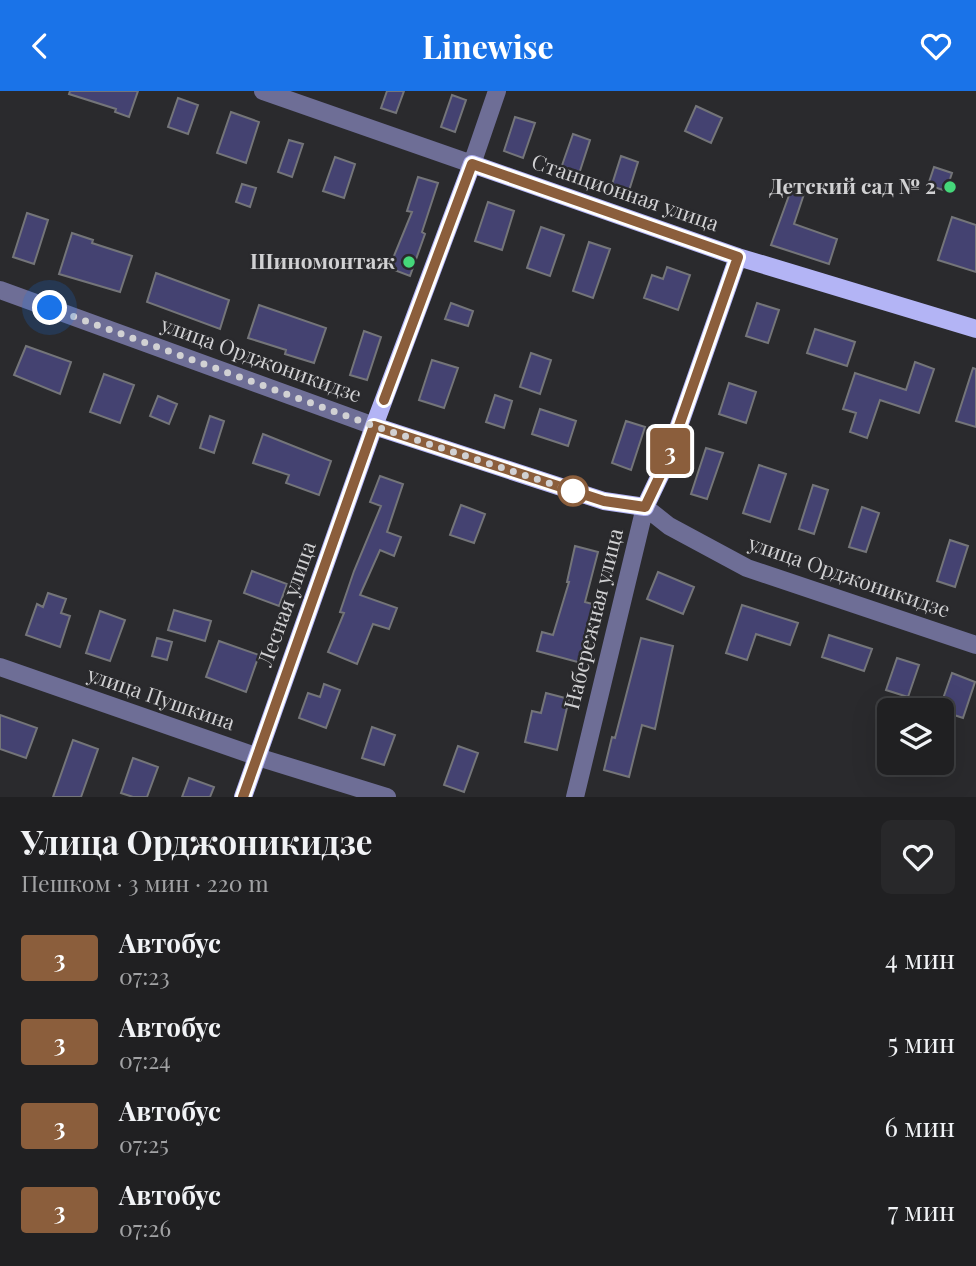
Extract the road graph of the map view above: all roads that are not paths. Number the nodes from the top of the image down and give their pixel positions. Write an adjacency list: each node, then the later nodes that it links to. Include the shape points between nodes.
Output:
1 (263, 91): 3 (street, Станционная улица)
2 (497, 91): 3 (street)
3 (472, 164): 4 (main road, Станционная улица); 7 (main road, Лесная улица)
4 (738, 257): 6 (main road, Станционная улица); 8 (main road, Набережная улица, via 666,463)
5 (0, 290): 7 (street, улица Орджоникидзе)
6 (976, 329)
7 (374, 426): 8 (main road, улица Орджоникидзе, via 604,501); 11 (main road, Лесная улица)
8 (645, 507): 9 (street, улица Орджоникидзе, via 669,526 747,568); 14 (street, Набережная улица)
9 (976, 645)
10 (0, 667): 11 (street, улица Пушкина)
11 (257, 757): 12 (main road, Лесная улица); 13 (street, улица Пушкина)
12 (243, 797)
13 (387, 797)
14 (575, 797)

